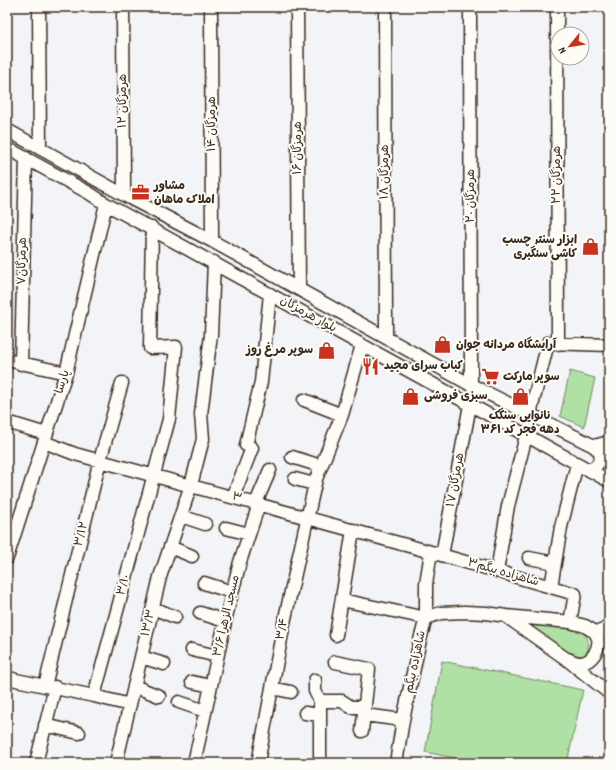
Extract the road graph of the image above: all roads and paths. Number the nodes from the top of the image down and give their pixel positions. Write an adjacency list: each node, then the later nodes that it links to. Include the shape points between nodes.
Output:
1 (38, 7): 10 (street)
2 (123, 7): 12 (street, هرمزگان ۱۲)
3 (211, 7): 15 (street, هرمزگان ۱۴)
4 (297, 7): 17 (street, هرمزگان ۱۶)
5 (385, 7): 19 (street, هرمزگان ۱۸)
6 (470, 7): 27 (street, هرمزگان ۲۰)
7 (557, 7): 20 (street, هرمزگان ۲۲)
8 (7, 130): 10 (street, بلوار هرمزگان)
9 (7, 148): 11 (street, بلوار هرمزگان)
10 (40, 148): 12 (street, بلوار هرمزگان)
11 (26, 158): 13 (street, بلوار هرمزگان); 24 (street, هرمزگان۷)
12 (124, 195): 15 (street, بلوار هرمزگان)
13 (106, 204): 14 (street, بلوار هرمزگان); 25 (street, پارسا)
14 (152, 228): 16 (street, بلوار هرمزگان); 42 (street, ۳/۱۰, via 150,348 176,347 169,419)
15 (212, 241): 17 (street, بلوار هرمزگان)
16 (214, 262): 18 (street, بلوار هرمزگان); 46 (street, ۱۳/۳, via 211,335 201,414 203,439)
17 (299, 289): 19 (street, بلوار هرمزگان)
18 (270, 294): 21 (street, بلوار هرمزگان); 47 (street, via 261,382 246,445 252,448)
19 (386, 338): 27 (street, بلوار هرمزگان)
20 (553, 343): 22 (street); 30 (street, هرمزگان ۲۲)
21 (362, 345): 29 (street, بلوار هرمزگان); 31 (street, ۳/۴)
22 (609, 345)
23 (7, 360): 24 (street)
24 (21, 364): 25 (street)
25 (66, 373): 34 (street, پارسا)
26 (122, 383): 38 (street, ۳/۱۲)
27 (471, 385): 30 (street, بلوار هرمزگان)
28 (304, 400): 31 (street)
29 (470, 405): 33 (street, بلوار هرمزگان); 56 (street, هرمزگان ۱۷)
30 (530, 414): 36 (street, بلوار هرمزگان)
31 (342, 415): 39 (street, ۳/۴)
32 (7, 422): 34 (street, ۳)
33 (526, 436): 40 (street, بلوار هرمزگان); 61 (street, via 508,506)
34 (45, 438): 38 (street, ۳, via 75,454); 58 (street, پارسا)
35 (609, 442): 36 (street)
36 (594, 446): 40 (street, via 601,456 599,462 590,469)
37 (292, 456): 39 (street)
38 (100, 460): 42 (street, ۳); 85 (street, ۳/۱۲)
39 (321, 466): 45 (street, ۳/۴)
40 (580, 466): 44 (street, بلوار هرمزگان); 60 (street, via 561,527)
41 (270, 470): 48 (street, مسجد الزهرا ۳/۶)
42 (154, 475): 46 (street, ۳); 91 (street, ۳/۱۰)
43 (295, 479): 45 (street)
44 (609, 482)
45 (314, 484): 50 (street, ۳/۴)
46 (191, 485): 48 (street, ۳); 49 (street, ۱۳/۳)
47 (235, 492)
48 (257, 504): 50 (street, ۳); 54 (street, مسجد الزهرا ۳/۶)
49 (181, 516): 51 (street); 55 (street, ۱۳/۳)
50 (306, 517): 53 (street, ۳); 88 (street, ۳/۴)
51 (206, 524)
52 (226, 528): 54 (street)
53 (353, 530): 56 (street, ۳); 65 (street)
54 (249, 534): 64 (street, مسجد الزهرا ۳/۶)
55 (170, 547): 57 (street); 66 (street, ۱۳/۳)
56 (436, 554): 61 (street, ۳شاهزاده بیگم); 70 (street, هرمزگان ۱۷, via 426,584)
57 (192, 556)
58 (7, 558)
59 (529, 558): 60 (street)
60 (555, 563): 63 (street)
61 (497, 571): 63 (street, ۳شاهزاده بیگم)
62 (204, 583): 64 (street)
63 (551, 587): 72 (street, ۳شاهزاده بیگم, via 575,594)
64 (232, 592): 71 (street, مسجد الزهرا ۳/۶)
65 (342, 600): 70 (street); 75 (street)
66 (153, 608): 69 (street); 78 (street, ۱۳/۳)
67 (200, 613): 71 (street)
68 (506, 616): 70 (street, شاهزاده بیگم, via 465,612 441,613); 72 (street, شاهزاده بیگم); 79 (street, شاهزاده بیگم)
69 (175, 617)
70 (426, 618): 100 (street, شاهزاده بیگم)
71 (225, 621): 77 (street, مسجد الزهرا ۳/۶)
72 (570, 622): 74 (street, شاهزاده بیگم)
73 (609, 626): 74 (street)
74 (595, 632): 79 (street, via 598,644 590,659 579,663)
75 (336, 635)
76 (192, 650): 77 (street)
77 (217, 656): 87 (street, مسجد الزهرا ۳/۶)
78 (141, 657): 81 (street); 86 (street, ۱۳/۳)
79 (565, 658): 90 (street, شاهزاده بیگم)
80 (335, 662): 97 (street, via 370,669)
81 (164, 664)
82 (7, 677): 85 (street)
83 (315, 680): 93 (street, via 315,691)
84 (192, 682): 87 (street)
85 (50, 686): 91 (street); 101 (street, ۳/۱۲)
86 (134, 686): 92 (street); 95 (street, ۱۳/۳)
87 (211, 686): 96 (street, مسجد الزهرا ۳/۶)
88 (272, 688): 89 (street); 107 (street, ۳/۴)
89 (291, 692)
90 (609, 693)
91 (94, 696): 95 (street)
92 (160, 696)
93 (320, 701): 97 (street, via 342,701); 99 (street)
94 (179, 702): 96 (street)
95 (130, 705): 105 (street, ۱۳/۳)
96 (205, 710): 106 (street, مسجد الزهرا ۳/۶)
97 (364, 711): 100 (street); 102 (street)
98 (305, 713): 99 (street)
99 (320, 715): 108 (street)
100 (403, 720): 109 (street, شاهزاده بیگم)
101 (45, 725): 103 (street); 104 (street, ۳/۱۲)
102 (362, 731)
103 (79, 733)
104 (36, 763)
105 (116, 763)
106 (194, 763)
107 (258, 763)
108 (320, 763)
109 (396, 763)

